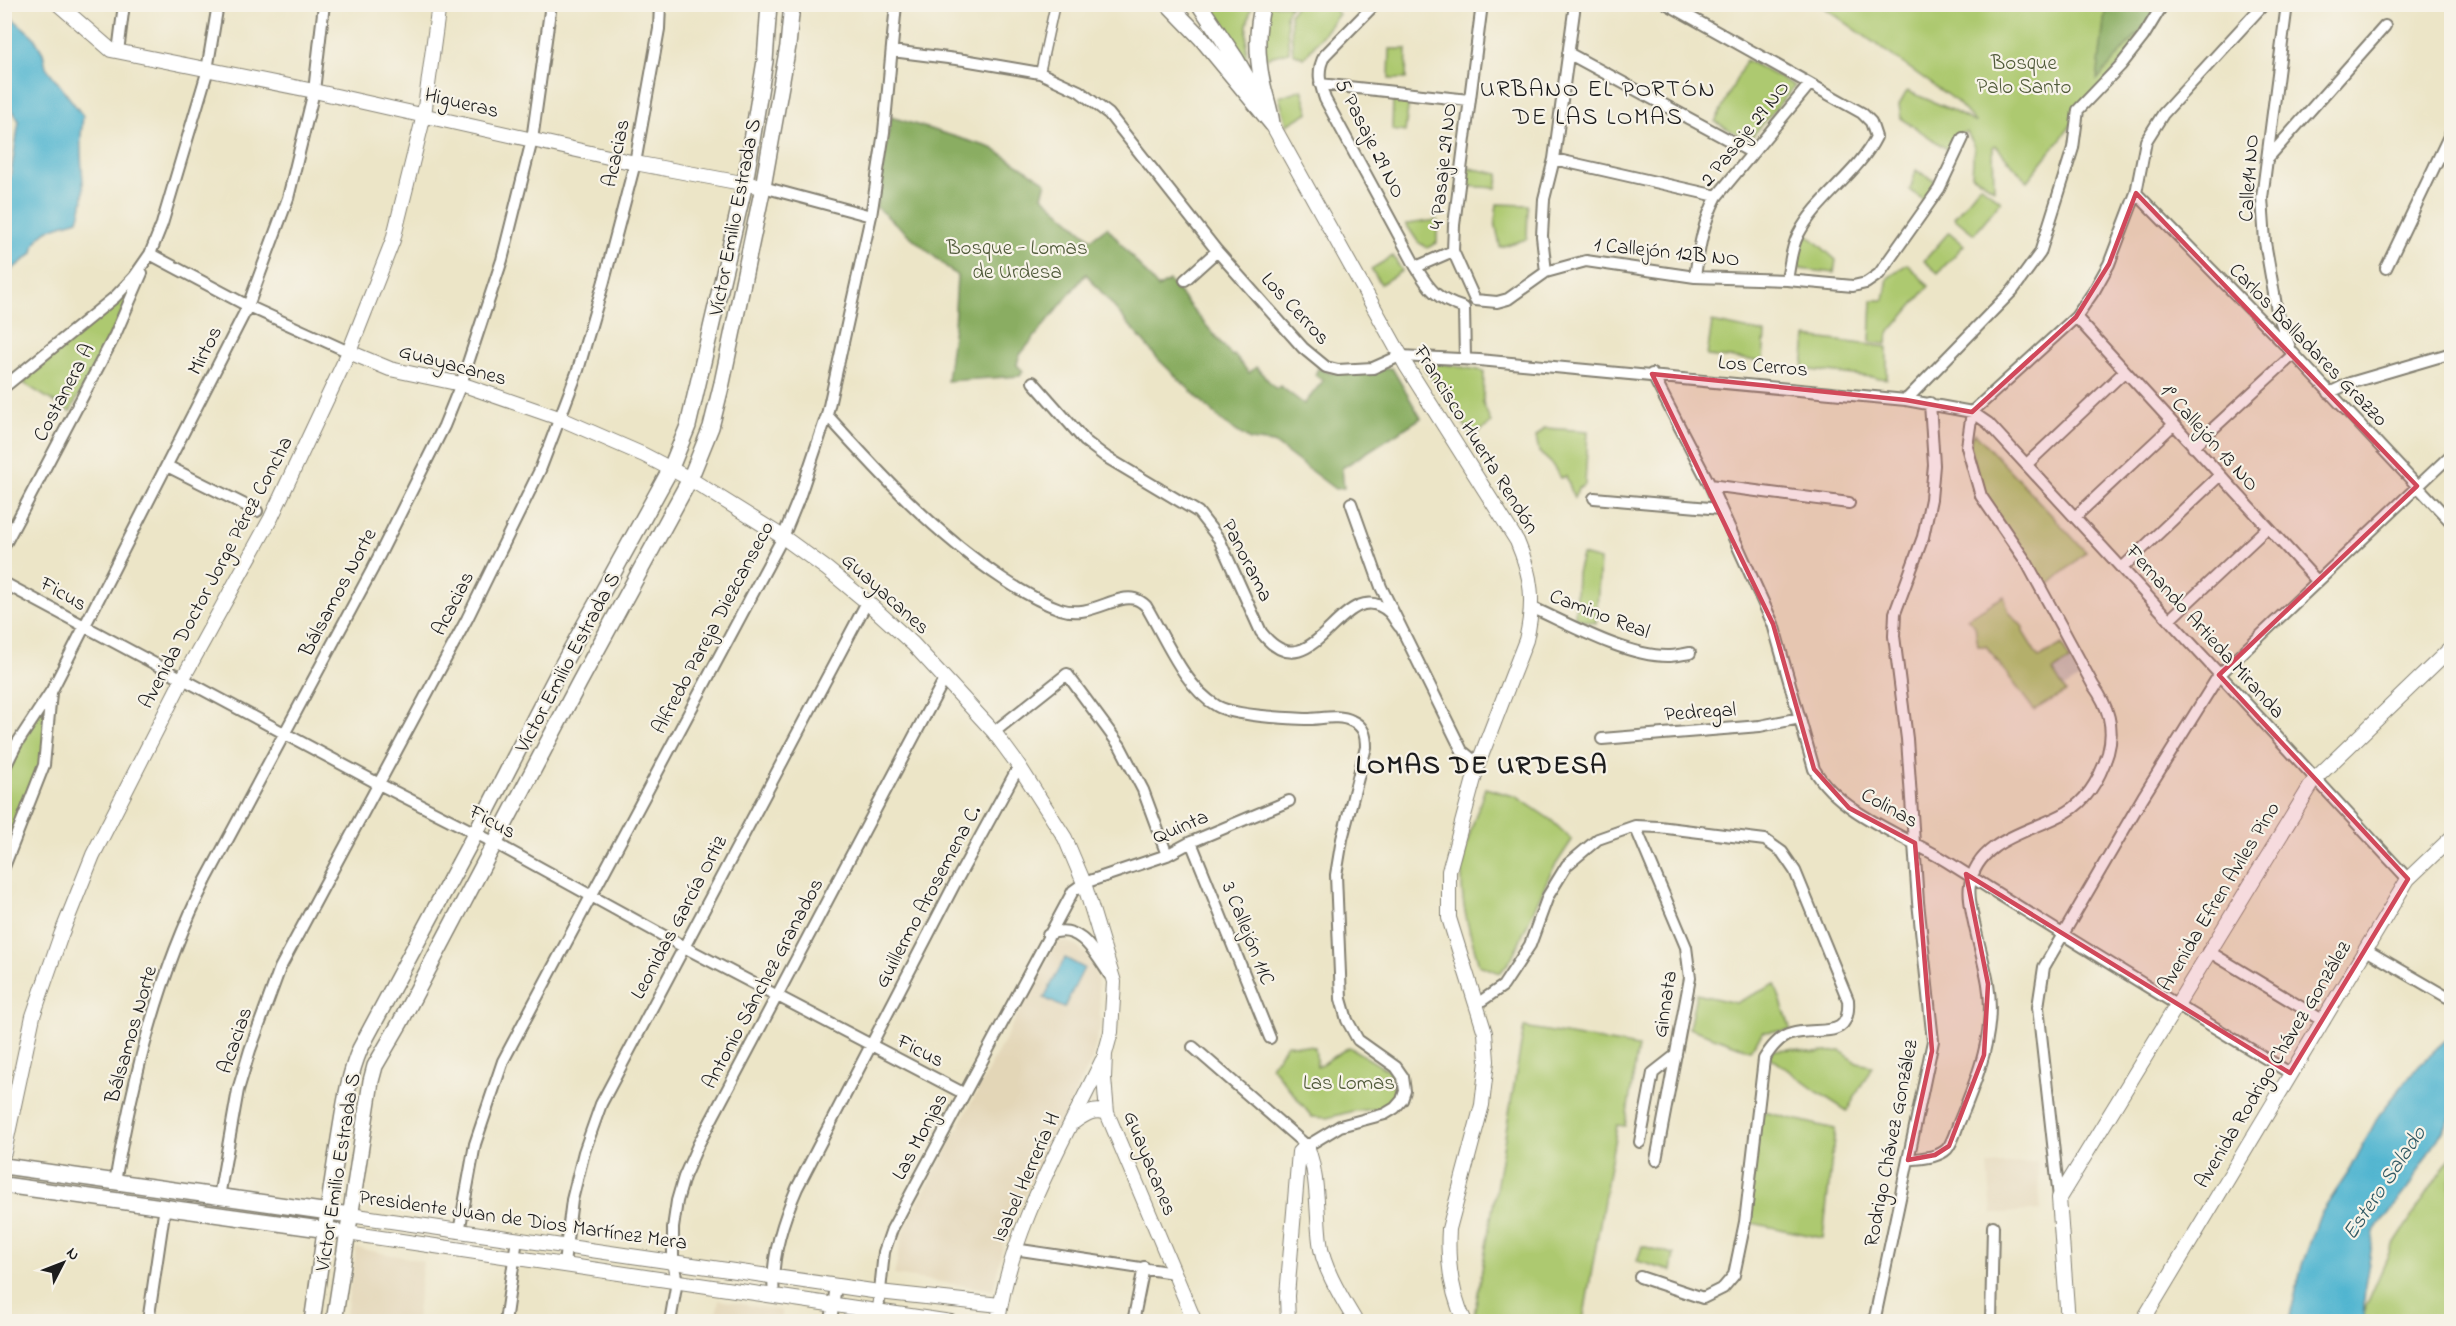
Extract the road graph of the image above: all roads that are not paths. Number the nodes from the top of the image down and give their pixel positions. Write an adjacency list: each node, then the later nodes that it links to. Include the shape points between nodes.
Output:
1 (58, 4): 26 (street, Higueras, via 106,48)
2 (124, 4): 26 (street)
3 (218, 4): 28 (street)
4 (324, 4): 32 (street, Mirtos)
5 (440, 4): 34 (street, Avenida Doctor Jorge Pérez Concha)
6 (551, 4): 38 (street, Bálsamos Norte)
7 (660, 4): 42 (street, Acacias, via 659,29)
8 (769, 4): 23 (main road, Víctor Emilio Estrada S)
9 (792, 4): 24 (main road, Víctor Emilio Estrada S)
10 (896, 4): 25 (street, Alfredo Pareja Diezcanseco)
11 (1055, 4): 29 (street)
12 (1199, 4): 35 (main road)
13 (1263, 4): 35 (main road, via 1258,50)
14 (1375, 4): 30 (street, 5 Pasaje 29 NO, via 1325,56)
15 (1482, 4): 33 (street, 4 Pasaje 29 NO)
16 (1575, 4): 27 (street)
17 (1667, 4): 31 (street)
18 (2163, 4): 74 (street, via 2121,65 2078,110 2073,148 2034,263 2013,290)
19 (2264, 4): 45 (street, via 2163,114 2146,141)
20 (2287, 4): 41 (street, Calle14 NO)
21 (1174, 7): 35 (main road)
22 (2385, 26): 41 (street)
23 (766, 43): 24 (main road); 43 (main road, Víctor Emilio Estrada S)
24 (788, 45): 44 (main road, Víctor Emilio Estrada S)
25 (892, 51): 29 (street, Los Cerros); 47 (street, Alfredo Pareja Diezcanseco)
26 (118, 52): 28 (street, Higueras)
27 (1568, 53): 39 (street); 40 (street)
28 (208, 69): 32 (street, Higueras); 50 (street)
29 (1040, 73): 48 (street, Los Cerros, via 1079,90 1109,114)
30 (1320, 84): 33 (street); 51 (street, 5 Pasaje 29 NO)
31 (1809, 85): 39 (street, 2 Pasaje 29 NO); 56 (street, via 1862,113 1871,122 1876,137 1870,150 1812,214 1798,236)
32 (314, 91): 34 (street, Higueras); 58 (street, Mirtos, via 288,198)
33 (1469, 100): 49 (street, 4 Pasaje 29 NO)
34 (424, 116): 38 (street, Higueras); 63 (street, Avenida Doctor Jorge Pérez Concha, via 393,240)
35 (1272, 123): 66 (street, Francisco Huerta Rendón)
36 (2451, 130): 52 (street)
37 (1963, 138): 56 (street, 1 Callejón 12B NO, via 1939,189 1879,274 1853,286)
38 (532, 140): 42 (street, Higueras); 71 (street, Bálsamos Norte, via 502,260)
39 (1751, 152): 46 (street, 2 Pasaje 29 NO)
40 (1554, 159): 46 (street); 53 (street, via 1544,200)
41 (2267, 160): 64 (street, Calle14 NO, via 2262,198 2265,242 2277,311)
42 (634, 163): 43 (street, Higueras); 78 (street, Acacias, via 578,370)
43 (745, 183): 44 (street, Higueras); 59 (main road, Víctor Emilio Estrada S)
44 (763, 187): 47 (street, Higueras); 62 (main road, Víctor Emilio Estrada S)
45 (2136, 193): 61 (street, via 2109,264); 64 (street, Carlos Balladares Grazzo)
46 (1717, 196): 54 (street, 2 Pasaje 29 NO, via 1703,230)
47 (871, 216): 77 (street, Alfredo Pareja Diezcanseco)
48 (1218, 251): 55 (street); 66 (street, Los Cerros, via 1303,348 1326,367 1373,368)
49 (1453, 252): 51 (street); 57 (street, 4 Pasaje 29 NO)
50 (150, 254): 58 (street, Guayacanes); 72 (street, via 115,297); 98 (street, Costanera A, via 115,335)
51 (1416, 267): 60 (street, 5 Pasaje 29 NO, via 1438,297)
52 (2386, 268)
53 (1546, 272): 54 (street, 1 Callejón 12B NO, via 1586,261); 57 (street, 1 Callejón 12B NO, via 1509,299)
54 (1695, 277): 56 (street, 1 Callejón 12B NO)
55 (1185, 280)
56 (1788, 280)
57 (1475, 300): 60 (street)
58 (248, 306): 63 (street, Guayacanes); 83 (street, Mirtos)
59 (715, 306): 62 (main road); 84 (main road, Víctor Emilio Estrada S, via 688,426)
60 (1464, 309): 67 (street)
61 (2076, 317): 68 (street, 1° Callejón 13 NO); 76 (street)
62 (734, 321): 86 (main road, Víctor Emilio Estrada S, via 711,427)
63 (349, 352): 71 (street, Guayacanes, via 390,369); 111 (street, Avenida Doctor Jorge Pérez Concha, via 271,518)
64 (2292, 353): 73 (street, Carlos Balladares Grazzo); 80 (street)
65 (2451, 353): 73 (street, via 2350,383)
66 (1400, 356): 67 (street, Los Cerros); 103 (street, Francisco Huerta Rendón, via 1517,541 1532,588)
67 (1465, 359): 69 (street, Los Cerros)
68 (2124, 372): 79 (street, 1° Callejón 13 NO); 82 (street)
69 (1652, 374): 74 (street, Los Cerros); 87 (street, Colinas)
70 (1033, 382): 106 (street, Panorama, via 1085,441 1198,512 1219,539 1261,632 1280,650 1302,650 1351,608 1364,604 1389,612)
71 (461, 384): 78 (street, Guayacanes); 116 (street, Bálsamos Norte, via 372,570)
72 (4, 387)
73 (2330, 393): 88 (street, Carlos Balladares Grazzo)
74 (1906, 400): 75 (street, Los Cerros)
75 (1930, 403): 76 (street, Los Cerros); 130 (street, Rodrigo Chávez González, via 1934,465 1931,499 1923,537 1899,600 1894,625)
76 (1972, 412): 82 (street, Fernando Artieda Miranda); 133 (street, via 1967,447 1981,496 2027,563 2106,703 2111,738 2101,771 2086,796 2068,812 1997,844 1980,861)
77 (827, 415): 97 (street, Alfredo Pareja Diezcanseco); 160 (street, via 896,491 954,543 1021,591 1061,610 1087,611 1125,598 1136,599 1146,606 1192,684 1216,705 1238,712 1347,719 1364,732 1365,747 1336,875 1341,999 1358,1040 1396,1067 1403,1077 1405,1091 1402,1100 1385,1114 1340,1126)
78 (559, 418): 84 (street, Guayacanes); 123 (street, Acacias, via 540,470)
79 (2173, 425): 80 (street, 1° Callejón 13 NO); 94 (street)
80 (2193, 447): 85 (street, 1° Callejón 13 NO)
81 (2451, 454): 88 (street)
82 (2027, 464): 94 (street, Fernando Artieda Miranda)
83 (167, 466): 93 (street); 105 (street, Mirtos)
84 (670, 470): 86 (street, Guayacanes); 109 (main road, Víctor Emilio Estrada S)
85 (2219, 476): 96 (street, 1° Callejón 13 NO); 99 (street)
86 (690, 479): 97 (street, Guayacanes); 113 (main road, Víctor Emilio Estrada S)
87 (1710, 485): 91 (street); 92 (street, Colinas)
88 (2417, 486): 95 (street, Carlos Balladares Grazzo); 100 (street)
89 (1594, 498): 92 (street)
90 (1351, 502): 106 (street, Panorama, via 1381,587)
91 (1849, 503)
92 (1721, 509): 115 (street, Colinas, via 1773,624)
93 (257, 511)
94 (2075, 517): 99 (street, Fernando Artieda Miranda)
95 (2451, 523)
96 (2267, 528): 100 (street, 1° Callejón 13 NO); 104 (street)
97 (783, 537): 102 (street, Guayacanes); 136 (street, Alfredo Pareja Diezcanseco)
98 (4, 546)
99 (2122, 568): 104 (street, Fernando Artieda Miranda)
100 (2317, 581): 110 (street)
101 (4, 583): 105 (street, Ficus)
102 (867, 602): 112 (street, Guayacanes); 139 (street, Leonidas García Ortiz)
103 (1531, 606): 108 (street, Camino Real, via 1594,636 1638,651 1669,656); 119 (street, Francisco Huerta Rendón, via 1526,640)
104 (2169, 620): 110 (street, Fernando Artieda Miranda)
105 (84, 626): 111 (street, Ficus); 114 (street, Mirtos)
106 (1400, 627): 119 (street, Panorama, via 1462,751)
107 (2451, 647): 122 (street, Avenida Efren Aviles Pino)
108 (1690, 653)
109 (559, 671): 113 (main road); 126 (main road, Víctor Emilio Estrada S)
110 (2219, 675): 122 (street, Fernando Artieda Miranda); 138 (street)
111 (183, 678): 116 (street, Ficus); 161 (street, Avenida Doctor Jorge Pérez Concha, via 93,855 61,935 33,1016)
112 (945, 678): 117 (street, Guayacanes); 143 (street, Antonio Sánchez Granados)
113 (579, 683): 129 (main road, Víctor Emilio Estrada S)
114 (52, 690): 121 (street, Mirtos); 132 (street, Mirtos, via 44,765)
115 (1800, 718): 118 (street, Pedregal, via 1760,726); 130 (street, Colinas, via 1820,780 1849,808)
116 (285, 732): 123 (street, Ficus); 165 (street, Bálsamos Norte, via 196,899 180,937 140,1058)
117 (994, 732): 120 (street, Guayacanes); 131 (street, via 1067,674 1120,746 1143,790)
118 (1602, 739)
119 (1478, 764): 145 (street, Francisco Huerta Rendón, via 1449,871 1448,895 1449,918)
120 (1019, 766): 135 (street, Guayacanes, via 1065,838); 151 (street, Guillermo Arosemena C.)
121 (4, 769)
122 (2315, 779): 134 (street, Fernando Artieda Miranda); 141 (street, Avenida Efren Aviles Pino)
123 (379, 784): 126 (street, Ficus); 167 (street, Acacias, via 280,968 238,1090)
124 (1289, 801): 128 (street, Quinta)
125 (1635, 826): 145 (street, via 1598,839 1567,865 1548,896 1530,945 1503,986); 154 (street, Ginnata, via 1689,957 1690,978); 184 (street, via 1765,840 1782,852 1795,871 1848,1000 1849,1014 1836,1029 1791,1034 1781,1039 1764,1059 1745,1222 1737,1268 1730,1282 1703,1298)
126 (475, 834): 129 (street, Ficus); 147 (main road, Víctor Emilio Estrada S)
127 (2451, 837): 134 (street, Avenida Rodrigo Chávez González)
128 (1191, 842): 131 (street, Quinta); 150 (street, 3 Callejón 11C)
129 (495, 843): 136 (street, Ficus); 149 (main road, Víctor Emilio Estrada S)
130 (1915, 843): 133 (street, Colinas); 163 (street, Rodrigo Chávez González, via 1933,1041)
131 (1167, 855): 135 (street, Quinta)
132 (4, 867)
133 (1972, 878): 138 (street, Colinas); 163 (street, via 1970,897 1989,994 1984,1055 1949,1146 1935,1155)
134 (2408, 879): 140 (street, Avenida Rodrigo Chávez González)
135 (1084, 883): 137 (street, Las Monjas, via 1073,891); 142 (street, Guayacanes)
136 (591, 897): 139 (street, Ficus); 174 (street, Alfredo Pareja Diezcanseco, via 503,1061 475,1143)
137 (1048, 935): 142 (street, via 1062,932 1080,936); 156 (street, Las Monjas)
138 (2062, 935): 146 (street, Colinas); 168 (street, via 2044,967 2038,1007)
139 (684, 947): 143 (street, Ficus); 176 (street, Leonidas García Ortiz, via 601,1104 572,1200)
140 (2366, 950): 144 (street); 148 (street, Avenida Rodrigo Chávez González)
141 (2208, 951): 146 (street, Avenida Efren Aviles Pino); 148 (street)
142 (1114, 982): 153 (street, Guayacanes, via 1111,1032)
143 (777, 996): 151 (street, Ficus); 179 (street, Antonio Sánchez Granados, via 684,1177 673,1228)
144 (2447, 997)
145 (1477, 1004): 205 (street, Francisco Huerta Rendón, via 1485,1033 1487,1078 1449,1229 1448,1249 1452,1287)
146 (2176, 1005): 155 (street, Colinas); 168 (street, Avenida Efren Aviles Pino)
147 (381, 1012): 149 (main road); 170 (main road, Víctor Emilio Estrada S, via 354,1063)
148 (2324, 1021): 155 (street, Avenida Rodrigo Chávez González)
149 (400, 1023): 171 (main road, Víctor Emilio Estrada S, via 370,1080)
150 (1270, 1038)
151 (870, 1046): 156 (street, Ficus); 183 (street, Guillermo Arosemena C., via 797,1188)
152 (1193, 1047): 160 (street)
153 (1105, 1054): 157 (street, Guayacanes); 158 (street, Isabel Herrería H)
154 (1676, 1055): 159 (street, via 1653,1073); 162 (street, Ginnata)
155 (2290, 1073): 209 (street, Avenida Rodrigo Chávez González)
156 (963, 1093): 187 (street, Las Monjas, via 892,1229 884,1252)
157 (1107, 1113): 158 (street, via 1090,1112); 182 (street, Guayacanes)
158 (1072, 1123): 177 (street, Isabel Herrería H)
159 (1640, 1142)
160 (1307, 1146): 203 (street, via 1299,1152); 204 (street, via 1314,1164 1320,1244 1333,1281)
161 (4, 1152)
162 (1656, 1160)
163 (1908, 1160): 206 (street, Rodrigo Chávez González)
164 (4, 1166): 165 (main road, Presidente Juan de Dios Martínez Mera)
165 (115, 1182): 167 (main road, Presidente Juan de Dios Martínez Mera)
166 (4, 1185): 169 (main road, Presidente Juan de Dios Martínez Mera)
167 (219, 1197): 170 (main road, Presidente Juan de Dios Martínez Mera)
168 (2059, 1198): 208 (street)
169 (165, 1206): 173 (main road, Presidente Juan de Dios Martínez Mera); 192 (street)
170 (327, 1212): 171 (main road, Presidente Juan de Dios Martínez Mera); 173 (main road, Víctor Emilio Estrada S)
171 (350, 1215): 173 (main road, Víctor Emilio Estrada S); 174 (street, Presidente Juan de Dios Martínez Mera)
172 (1993, 1226): 207 (street)
173 (336, 1231): 178 (street, Presidente Juan de Dios Martínez Mera); 193 (main road, Víctor Emilio Estrada S); 194 (main road); 195 (main road, Víctor Emilio Estrada S)
174 (459, 1232): 175 (street, Presidente Juan de Dios Martínez Mera)
175 (517, 1239): 176 (street, Presidente Juan de Dios Martínez Mera); 178 (street)
176 (566, 1247): 179 (street, Presidente Juan de Dios Martínez Mera); 180 (street, Leonidas García Ortiz)
177 (1014, 1249): 181 (street); 190 (street, Isabel Herrería H)
178 (515, 1257): 180 (street, Presidente Juan de Dios Martínez Mera); 196 (street)
179 (673, 1263): 183 (street, Presidente Juan de Dios Martínez Mera); 185 (street, Antonio Sánchez Granados)
180 (564, 1264): 185 (street, Presidente Juan de Dios Martínez Mera)
181 (1144, 1267): 182 (street); 201 (street)
182 (1174, 1273): 202 (street, Guayacanes)
183 (772, 1276): 186 (street, Presidente Juan de Dios Martínez Mera); 188 (street, Guillermo Arosemena C.)
184 (1640, 1276)
185 (677, 1281): 188 (street, Presidente Juan de Dios Martínez Mera); 197 (street, Antonio Sánchez Granados)
186 (836, 1285): 187 (street, Presidente Juan de Dios Martínez Mera); 189 (street)
187 (879, 1292): 190 (street, Presidente Juan de Dios Martínez Mera); 191 (street)
188 (774, 1295): 189 (street, Presidente Juan de Dios Martínez Mera)
189 (833, 1304): 191 (street, Presidente Juan de Dios Martínez Mera); 198 (street)
190 (1000, 1305): 200 (street, Isabel Herrería H)
191 (878, 1310): 199 (street, Presidente Juan de Dios Martínez Mera)
192 (148, 1322)
193 (312, 1322)
194 (326, 1322)
195 (334, 1322)
196 (506, 1322)
197 (670, 1322)
198 (831, 1322)
199 (951, 1322)
200 (998, 1322)
201 (1133, 1322)
202 (1195, 1322)
203 (1288, 1322)
204 (1356, 1322)
205 (1465, 1322)
206 (1874, 1322)
207 (1991, 1322)
208 (2068, 1322)
209 (2142, 1322)

